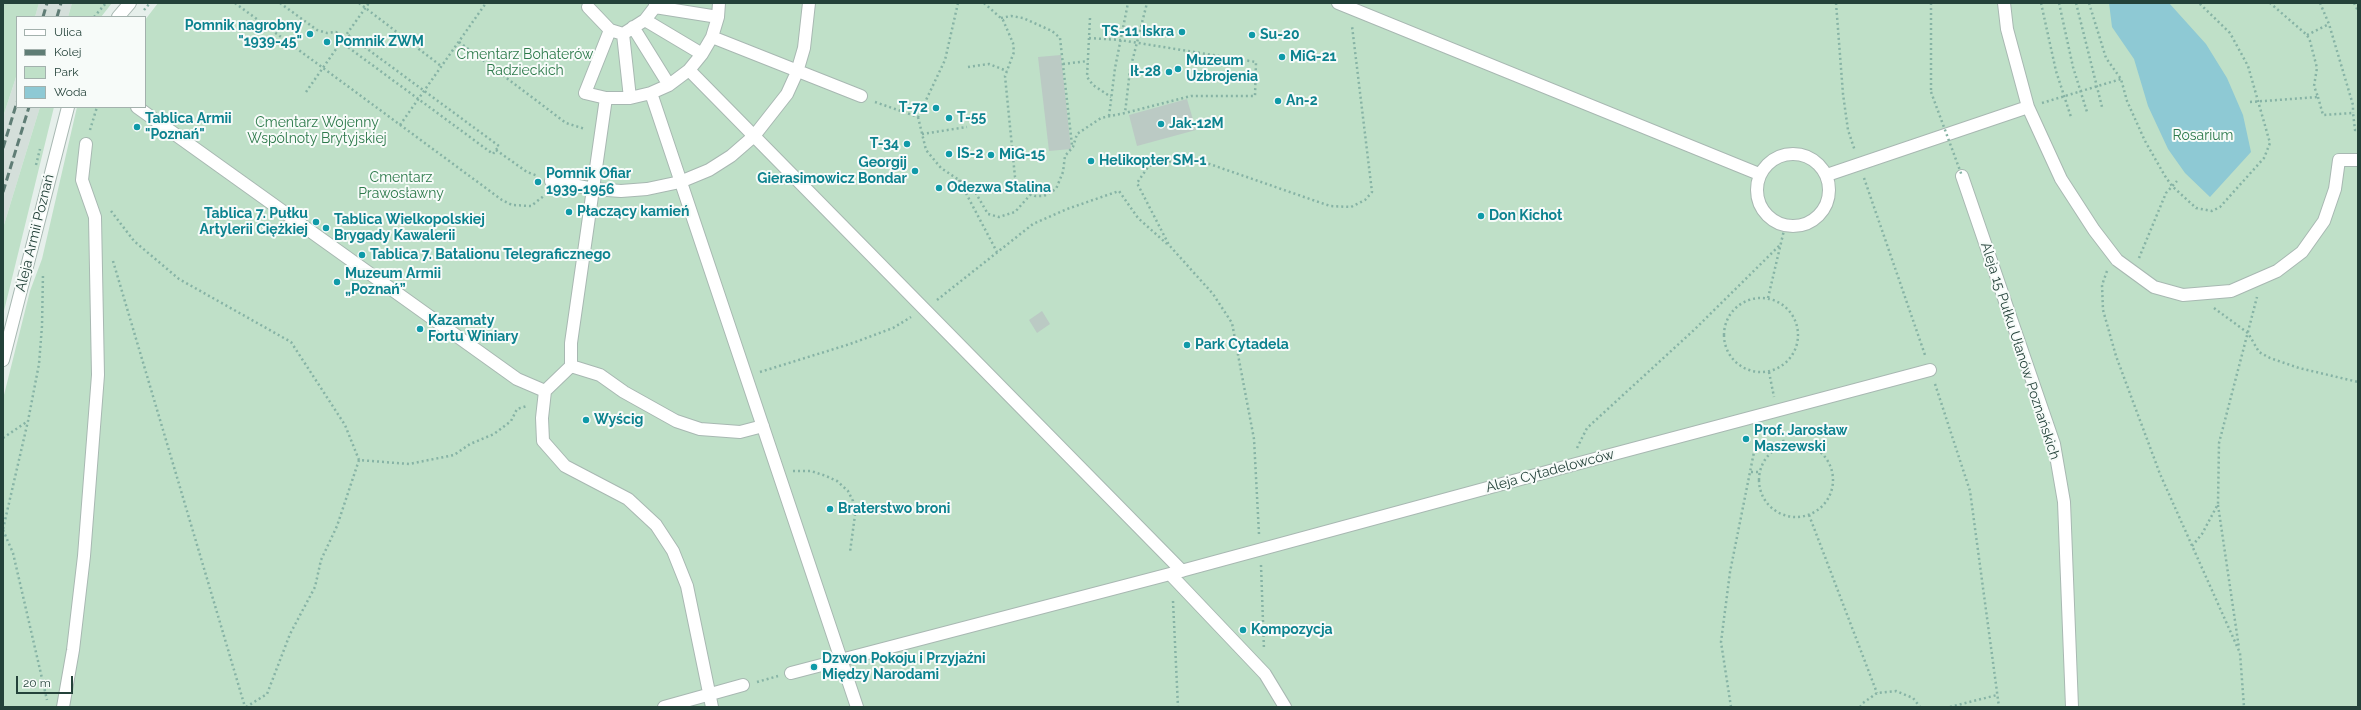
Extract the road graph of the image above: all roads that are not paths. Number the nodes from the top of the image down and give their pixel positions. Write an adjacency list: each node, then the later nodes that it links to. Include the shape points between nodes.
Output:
1 (130, 3): 8 (street)
2 (719, 3): 9 (street)
3 (809, 3): 17 (street, via 808,26)
4 (1338, 3): 29 (street)
5 (2004, 3): 23 (street, via 2007,29)
6 (655, 5): 9 (street); 10 (street)
7 (588, 7): 12 (street)
8 (119, 16)
9 (718, 17): 14 (street)
10 (645, 20): 11 (street); 15 (street)
11 (634, 28): 13 (street); 18 (street)
12 (610, 30): 13 (street); 20 (street, via 585,93)
13 (623, 34): 21 (street)
14 (712, 37): 15 (street); 17 (street)
15 (702, 54): 16 (street)
16 (689, 70): 18 (street); 26 (street)
17 (797, 72): 22 (street); 26 (street, via 787,94)
18 (670, 85): 19 (street)
19 (651, 93): 21 (street); 33 (street)
20 (606, 98): 21 (street); 34 (street)
21 (630, 98)
22 (866, 98)
23 (2028, 107): 28 (street, via 2061,179 2117,260 2154,287 2183,295 2231,291 2277,271 2302,252 2324,221 2335,189 2339,160); 30 (street)
24 (68, 108): 35 (street, Aleja Armii Poznań)
25 (138, 108): 38 (street, via 517,379)
26 (754, 136): 33 (street, via 731,156 709,170); 40 (street)
27 (86, 144): 45 (street, via 82,180 95,217 98,375 84,556 73,650)
28 (2358, 160)
29 (1759, 174): 30 (street, via 1773,158 1794,152 1814,159); 30 (street, via 1756,195 1766,215 1785,226 1805,224 1821,213 1829,195)
30 (1827, 175)
31 (1962, 176): 50 (street, Aleja 15 Pułku Ułanów Poznańskich, via 2054,444 2064,502)
32 (551, 181): 34 (street)
33 (680, 182): 34 (street, via 647,189); 39 (street)
34 (594, 189): 36 (street, via 571,343)
35 (3, 360)
36 (571, 366): 38 (street); 39 (street, via 600,375 624,392 676,421 700,429 740,432)
37 (1930, 370): 40 (street, Aleja Cytadelowców)
38 (545, 391): 44 (street, via 543,441 565,466 628,499 656,525 673,551 687,586)
39 (763, 426): 41 (street)
40 (1176, 573): 41 (street, Aleja Cytadelowców); 49 (street, via 1265,674)
41 (841, 661): 42 (street, Aleja Cytadelowców); 48 (street)
42 (791, 673)
43 (743, 685): 44 (street)
44 (710, 695): 46 (street); 47 (street)
45 (63, 707)
46 (664, 707)
47 (712, 707)
48 (857, 707)
49 (1286, 707)
50 (2072, 707)

